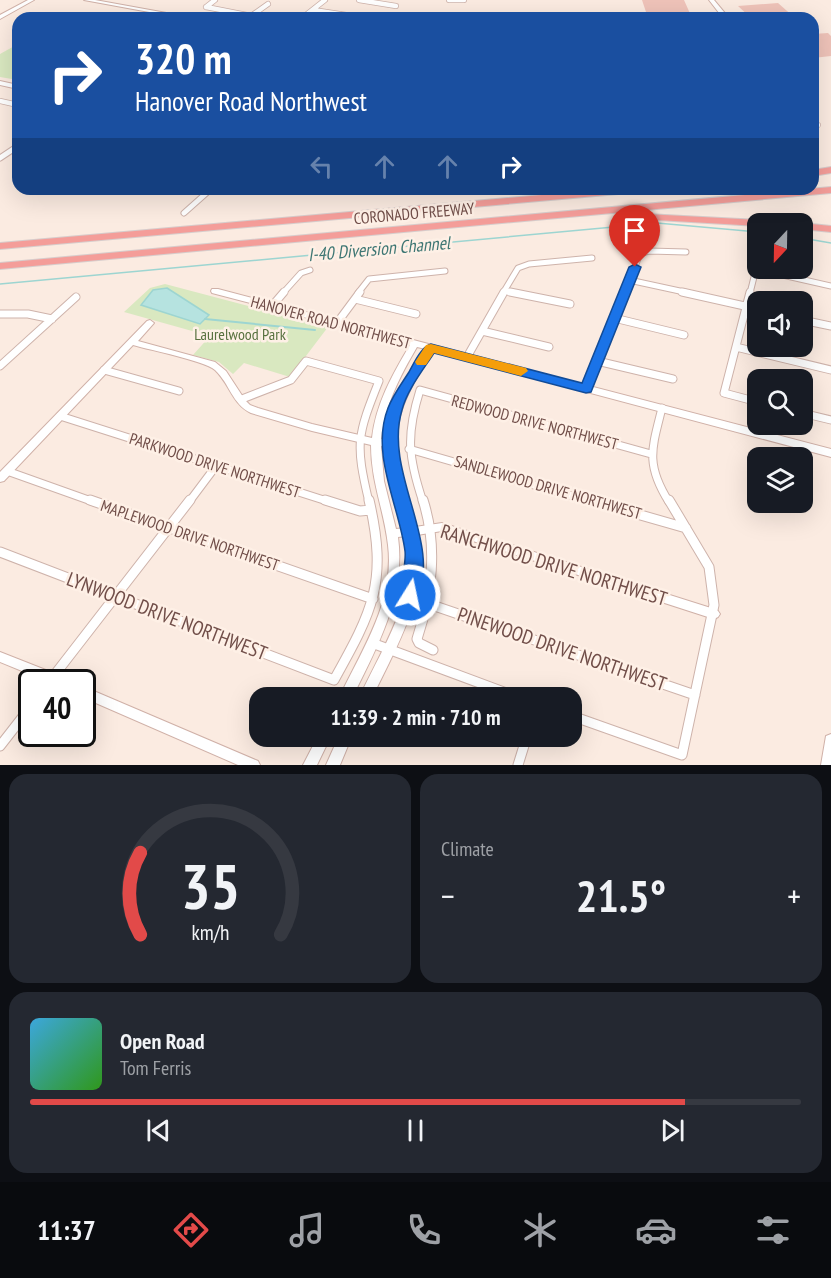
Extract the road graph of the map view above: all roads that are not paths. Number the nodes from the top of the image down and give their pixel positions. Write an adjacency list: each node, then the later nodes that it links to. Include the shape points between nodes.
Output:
1 (32, 0): 18 (street)
2 (86, 0): 12 (street)
3 (215, 0): 13 (street, via 206,8)
4 (325, 0): 11 (street)
5 (359, 0): 10 (street)
6 (449, 0): 7 (street)
7 (464, 0)
8 (711, 0): 17 (street)
9 (268, 4): 14 (street)
10 (396, 6)
11 (313, 10): 15 (street); 16 (street)
12 (156, 12)
13 (229, 12)
14 (257, 12)
15 (310, 12)
16 (326, 12)
17 (721, 12)
18 (0, 17)
19 (204, 195): 22 (street)
20 (574, 195): 27 (highway, CORONADO FREEWAY)
21 (777, 195): 23 (highway, CORONADO FREEWAY)
22 (184, 213)
23 (530, 218): 24 (highway, via 631,215); 30 (highway, CORONADO FREEWAY)
24 (747, 222)
25 (813, 227): 26 (highway)
26 (831, 229)
27 (0, 246)
28 (686, 252): 35 (street, via 640,254)
29 (592, 258): 38 (street, via 523,265)
30 (0, 266)
31 (310, 270): 42 (street, via 301,273)
32 (445, 271): 40 (street, via 369,279)
33 (753, 279): 43 (street)
34 (800, 279): 36 (street)
35 (630, 280): 43 (street); 46 (street)
36 (831, 286)
37 (215, 291): 42 (street, HANOVER ROAD NORTHWEST)
38 (505, 291): 41 (street); 52 (street)
39 (76, 297): 47 (street)
40 (355, 298): 45 (street); 50 (street)
41 (570, 304)
42 (272, 306): 50 (street, HANOVER ROAD NORTHWEST)
43 (746, 307): 57 (street)
44 (0, 314): 47 (street)
45 (416, 314)
46 (614, 318): 53 (street); 60 (street)
47 (52, 319): 61 (street)
48 (813, 322): 51 (street)
49 (150, 323): 54 (street)
50 (337, 323): 55 (street, HANOVER ROAD NORTHWEST)
51 (831, 326)
52 (482, 331): 56 (street); 59 (street)
53 (684, 335)
54 (132, 342): 62 (street); 67 (street, via 212,364)
55 (415, 344): 58 (street, HANOVER ROAD NORTHWEST); 76 (street, via 385,395)
56 (549, 347)
57 (736, 347): 63 (street); 68 (street, via 724,393)
58 (431, 348): 59 (street, HANOVER ROAD NORTHWEST); 77 (street, via 408,381 395,409)
59 (467, 357): 65 (street, HANOVER ROAD NORTHWEST)
60 (597, 361): 64 (street); 65 (street)
61 (0, 366)
62 (104, 370): 66 (street); 70 (street)
63 (831, 370)
64 (673, 379)
65 (586, 388): 69 (street, HANOVER ROAD NORTHWEST)
66 (179, 391)
67 (242, 399): 75 (street, via 247,407); 75 (street, via 291,380 306,361 379,381)
68 (747, 399)
69 (662, 408): 73 (street, HANOVER ROAD NORTHWEST); 80 (street)
70 (60, 416): 81 (street, PARKWOOD DRIVE NORTHWEST); 82 (street)
71 (813, 416): 72 (street)
72 (831, 420)
73 (747, 430)
74 (764, 435): 79 (street, HANOVER ROAD NORTHWEST)
75 (359, 440): 76 (street); 83 (street)
76 (376, 443): 77 (street); 88 (street, via 378,479)
77 (390, 443): 87 (street, via 394,478)
78 (409, 449): 80 (street, REDWOOD DRIVE NORTHWEST, via 411,417 420,390); 85 (street); 86 (street, SANDLEWOOD DRIVE NORTHWEST)
79 (831, 453)
80 (651, 454): 86 (street, via 658,484)
81 (216, 466): 83 (street, PARKWOOD DRIVE NORTHWEST, via 360,511); 84 (street)
82 (3, 474): 84 (street, MAPLEWOOD DRIVE NORTHWEST)
83 (371, 510): 91 (street, via 377,553)
84 (168, 527): 90 (street); 91 (street, MAPLEWOOD DRIVE NORTHWEST)
85 (430, 528): 87 (street, RANCHWOOD DRIVE NORTHWEST); 92 (street, via 433,563); 93 (street, RANCHWOOD DRIVE NORTHWEST, via 442,527)
86 (686, 528): 93 (street, via 709,567)
87 (410, 531): 88 (street, RANCHWOOD DRIVE NORTHWEST); 95 (street, via 415,564 409,600)
88 (393, 534): 94 (street, via 394,571 388,603)
89 (0, 552): 90 (street, LYNWOOD DRIVE NORTHWEST)
90 (115, 596): 91 (street, LYNWOOD DRIVE NORTHWEST, via 334,680); 99 (street)
91 (373, 599)
92 (429, 604): 96 (street, via 417,639); 103 (street, PINEWOOD DRIVE NORTHWEST)
93 (714, 614): 103 (street)
94 (372, 643): 95 (street); 100 (street)
95 (389, 648): 101 (street); 102 (street)
96 (433, 650)
97 (0, 657): 98 (street)
98 (27, 669)
99 (63, 669)
100 (350, 687)
101 (370, 687)
102 (491, 687)
103 (696, 695): 105 (street, via 682,755)
104 (96, 697): 112 (street)
105 (582, 720)
106 (18, 723): 108 (street)
107 (831, 740): 116 (street)
108 (0, 746)
109 (319, 747): 113 (street)
110 (341, 747): 114 (street)
111 (524, 747): 115 (street)
112 (254, 765)
113 (310, 765)
114 (333, 765)
115 (518, 765)
116 (828, 765)

